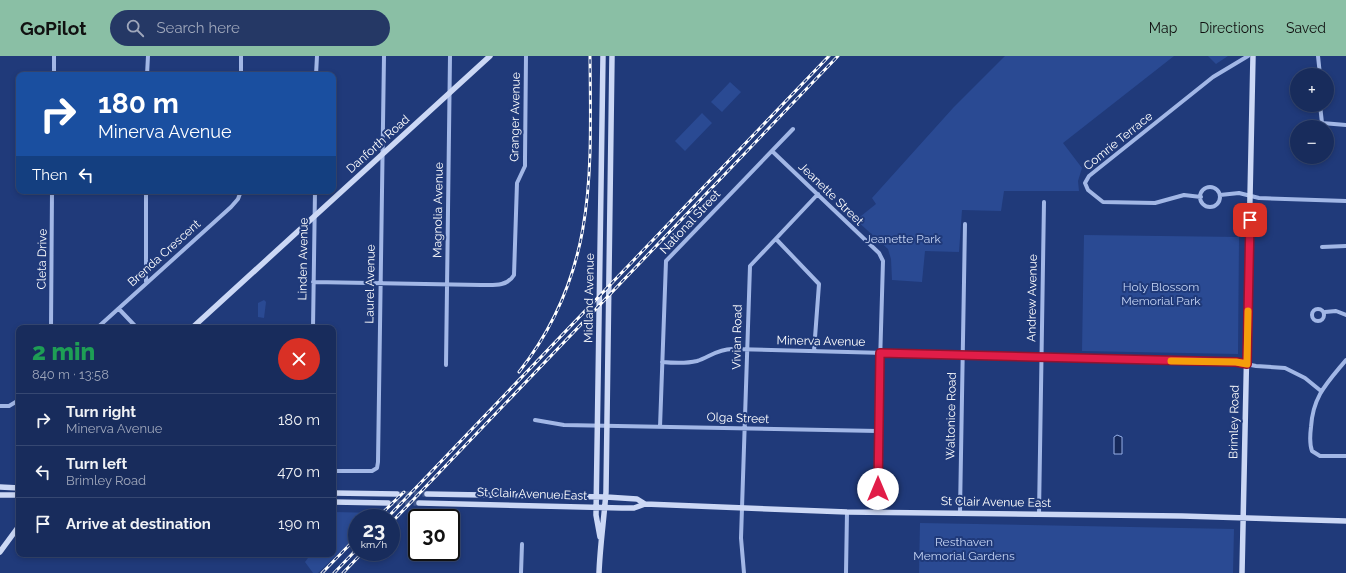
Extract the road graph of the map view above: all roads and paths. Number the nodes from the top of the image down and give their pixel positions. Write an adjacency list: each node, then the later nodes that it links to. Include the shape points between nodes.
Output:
1 (54, 56): 15 (street)
2 (148, 56): 16 (street)
3 (241, 56): 17 (street)
4 (317, 56): 18 (street)
5 (384, 56): 24 (street, Laurel Avenue)
6 (450, 56): 19 (street, Magnolia Avenue)
7 (490, 56): 19 (main road, Danforth Road)
8 (526, 56): 43 (street, Granger Avenue, via 525,166 517,183 514,275 507,284 501,285)
9 (603, 56): 65 (main road, Midland Avenue)
10 (612, 56): 66 (main road, Midland Avenue)
11 (1248, 56): 32 (street, Comrie Terrace, via 1212,76 1090,176 1086,182 1088,190 1103,202 1155,203 1184,195)
12 (1253, 56): 31 (main road, Brimley Road)
13 (1318, 56): 14 (street)
14 (1319, 68)
15 (54, 72)
16 (147, 72)
17 (241, 72)
18 (316, 72)
19 (450, 93): 24 (main road, Danforth Road); 43 (street, Magnolia Avenue)
20 (1321, 112): 21 (street, via 1322,122)
21 (1346, 125)
22 (793, 129): 23 (street, National Street)
23 (772, 150): 29 (street, Jeanette Street); 58 (street, National Street, via 666,261)
24 (382, 155): 35 (main road, Danforth Road); 42 (street, Laurel Avenue)
25 (52, 194): 47 (street, Cleta Drive)
26 (146, 194): 40 (street)
27 (240, 194): 40 (street, Brenda Crescent, via 231,207)
28 (315, 194): 35 (street, Linden Avenue)
29 (818, 194): 37 (street, Vivian Road); 54 (street, Jeanette Street, via 883,259)
30 (1220, 195): 31 (street, via 1239,193); 32 (street, via 1216,189 1209,187 1203,190); 32 (street, Comrie Terrace, via 1219,202 1210,207 1203,203)
31 (1250, 196): 33 (street); 59 (main road, Brimley Road)
32 (1200, 197)
33 (1346, 201)
34 (1044, 202): 56 (street, Andrew Avenue)
35 (314, 217): 41 (street, Linden Avenue); 50 (main road, Danforth Road)
36 (965, 224): 55 (street, Waltonice Road)
37 (776, 239): 52 (street, Vivian Road, via 750,266); 53 (street, via 819,284)
38 (1346, 246): 39 (street)
39 (1322, 247)
40 (146, 282): 44 (street, Brenda Crescent)
41 (313, 282): 42 (street); 51 (street, Linden Avenue)
42 (381, 283): 43 (street); 71 (street, Laurel Avenue, via 377,468 367,472)
43 (447, 284): 60 (street, Magnolia Avenue)
44 (119, 309): 48 (street, Brenda Crescent); 49 (street)
45 (1325, 312): 46 (street, via 1336,311)
46 (1346, 315)
47 (51, 325)
48 (100, 325)
49 (134, 325)
50 (195, 325)
51 (313, 325)
52 (747, 350): 53 (street, Minerva Avenue); 58 (street, Minerva Avenue, via 720,350 697,361 686,363); 68 (street, Vivian Road)
53 (814, 351): 54 (street, Minerva Avenue)
54 (880, 353): 55 (street, Minerva Avenue); 69 (street, Jeanette Street)
55 (962, 355): 56 (street, Minerva Avenue); 90 (street, Waltonice Road)
56 (1041, 357): 59 (street, Minerva Avenue); 91 (street, Andrew Avenue)
57 (1346, 360): 61 (street)
58 (662, 362): 67 (street, National Street)
59 (1247, 364): 61 (street, Minerva Avenue, via 1292,370); 92 (main road, Brimley Road)
60 (446, 365)
61 (1321, 390): 70 (street, via 1312,416 1312,451 1320,456)
62 (16, 402): 63 (street, via 9,406)
63 (0, 406)
64 (535, 420): 65 (street, Olga Street, via 564,425)
65 (599, 425): 66 (street, Olga Street); 79 (main road, Midland Avenue)
66 (607, 425): 67 (street, Olga Street); 80 (main road, Midland Avenue)
67 (660, 427): 68 (street, Olga Street)
68 (745, 428): 69 (street, Olga Street); 85 (street, Vivian Road)
69 (878, 431): 89 (street, Jeanette Street)
70 (1346, 456)
71 (336, 471)
72 (0, 487): 73 (main road)
73 (16, 488)
74 (336, 494): 75 (main road)
75 (397, 494)
76 (427, 494): 79 (main road, St Clair Avenue East)
77 (0, 495): 78 (main road)
78 (16, 495)
79 (598, 497): 80 (main road, St Clair Avenue East); 86 (main road, Midland Avenue)
80 (606, 497): 84 (main road, St Clair Avenue East, via 637,499); 87 (main road, Midland Avenue)
81 (336, 502): 82 (main road)
82 (388, 503)
83 (419, 503): 86 (main road, St Clair Avenue East)
84 (645, 504): 85 (main road, St Clair Avenue East); 87 (main road, St Clair Avenue East, via 634,508)
85 (742, 506): 88 (main road, St Clair Avenue East); 100 (street, Vivian Road, via 740,538)
86 (597, 507): 87 (main road, St Clair Avenue East); 95 (main road, Midland Avenue)
87 (605, 507): 95 (main road, Midland Avenue)
88 (847, 512): 89 (main road, St Clair Avenue East); 101 (street)
89 (875, 512): 90 (main road, St Clair Avenue East)
90 (960, 512): 91 (main road, St Clair Avenue East)
91 (1039, 514): 92 (main road, St Clair Avenue East)
92 (1243, 518): 93 (main road, St Clair Avenue East); 102 (main road, Brimley Road)
93 (1346, 521)
94 (16, 530): 97 (main road)
95 (600, 540): 99 (main road, Midland Avenue)
96 (522, 544): 98 (street)
97 (0, 552)
98 (522, 573)
99 (600, 573)
100 (744, 573)
101 (846, 573)
102 (1242, 573)

